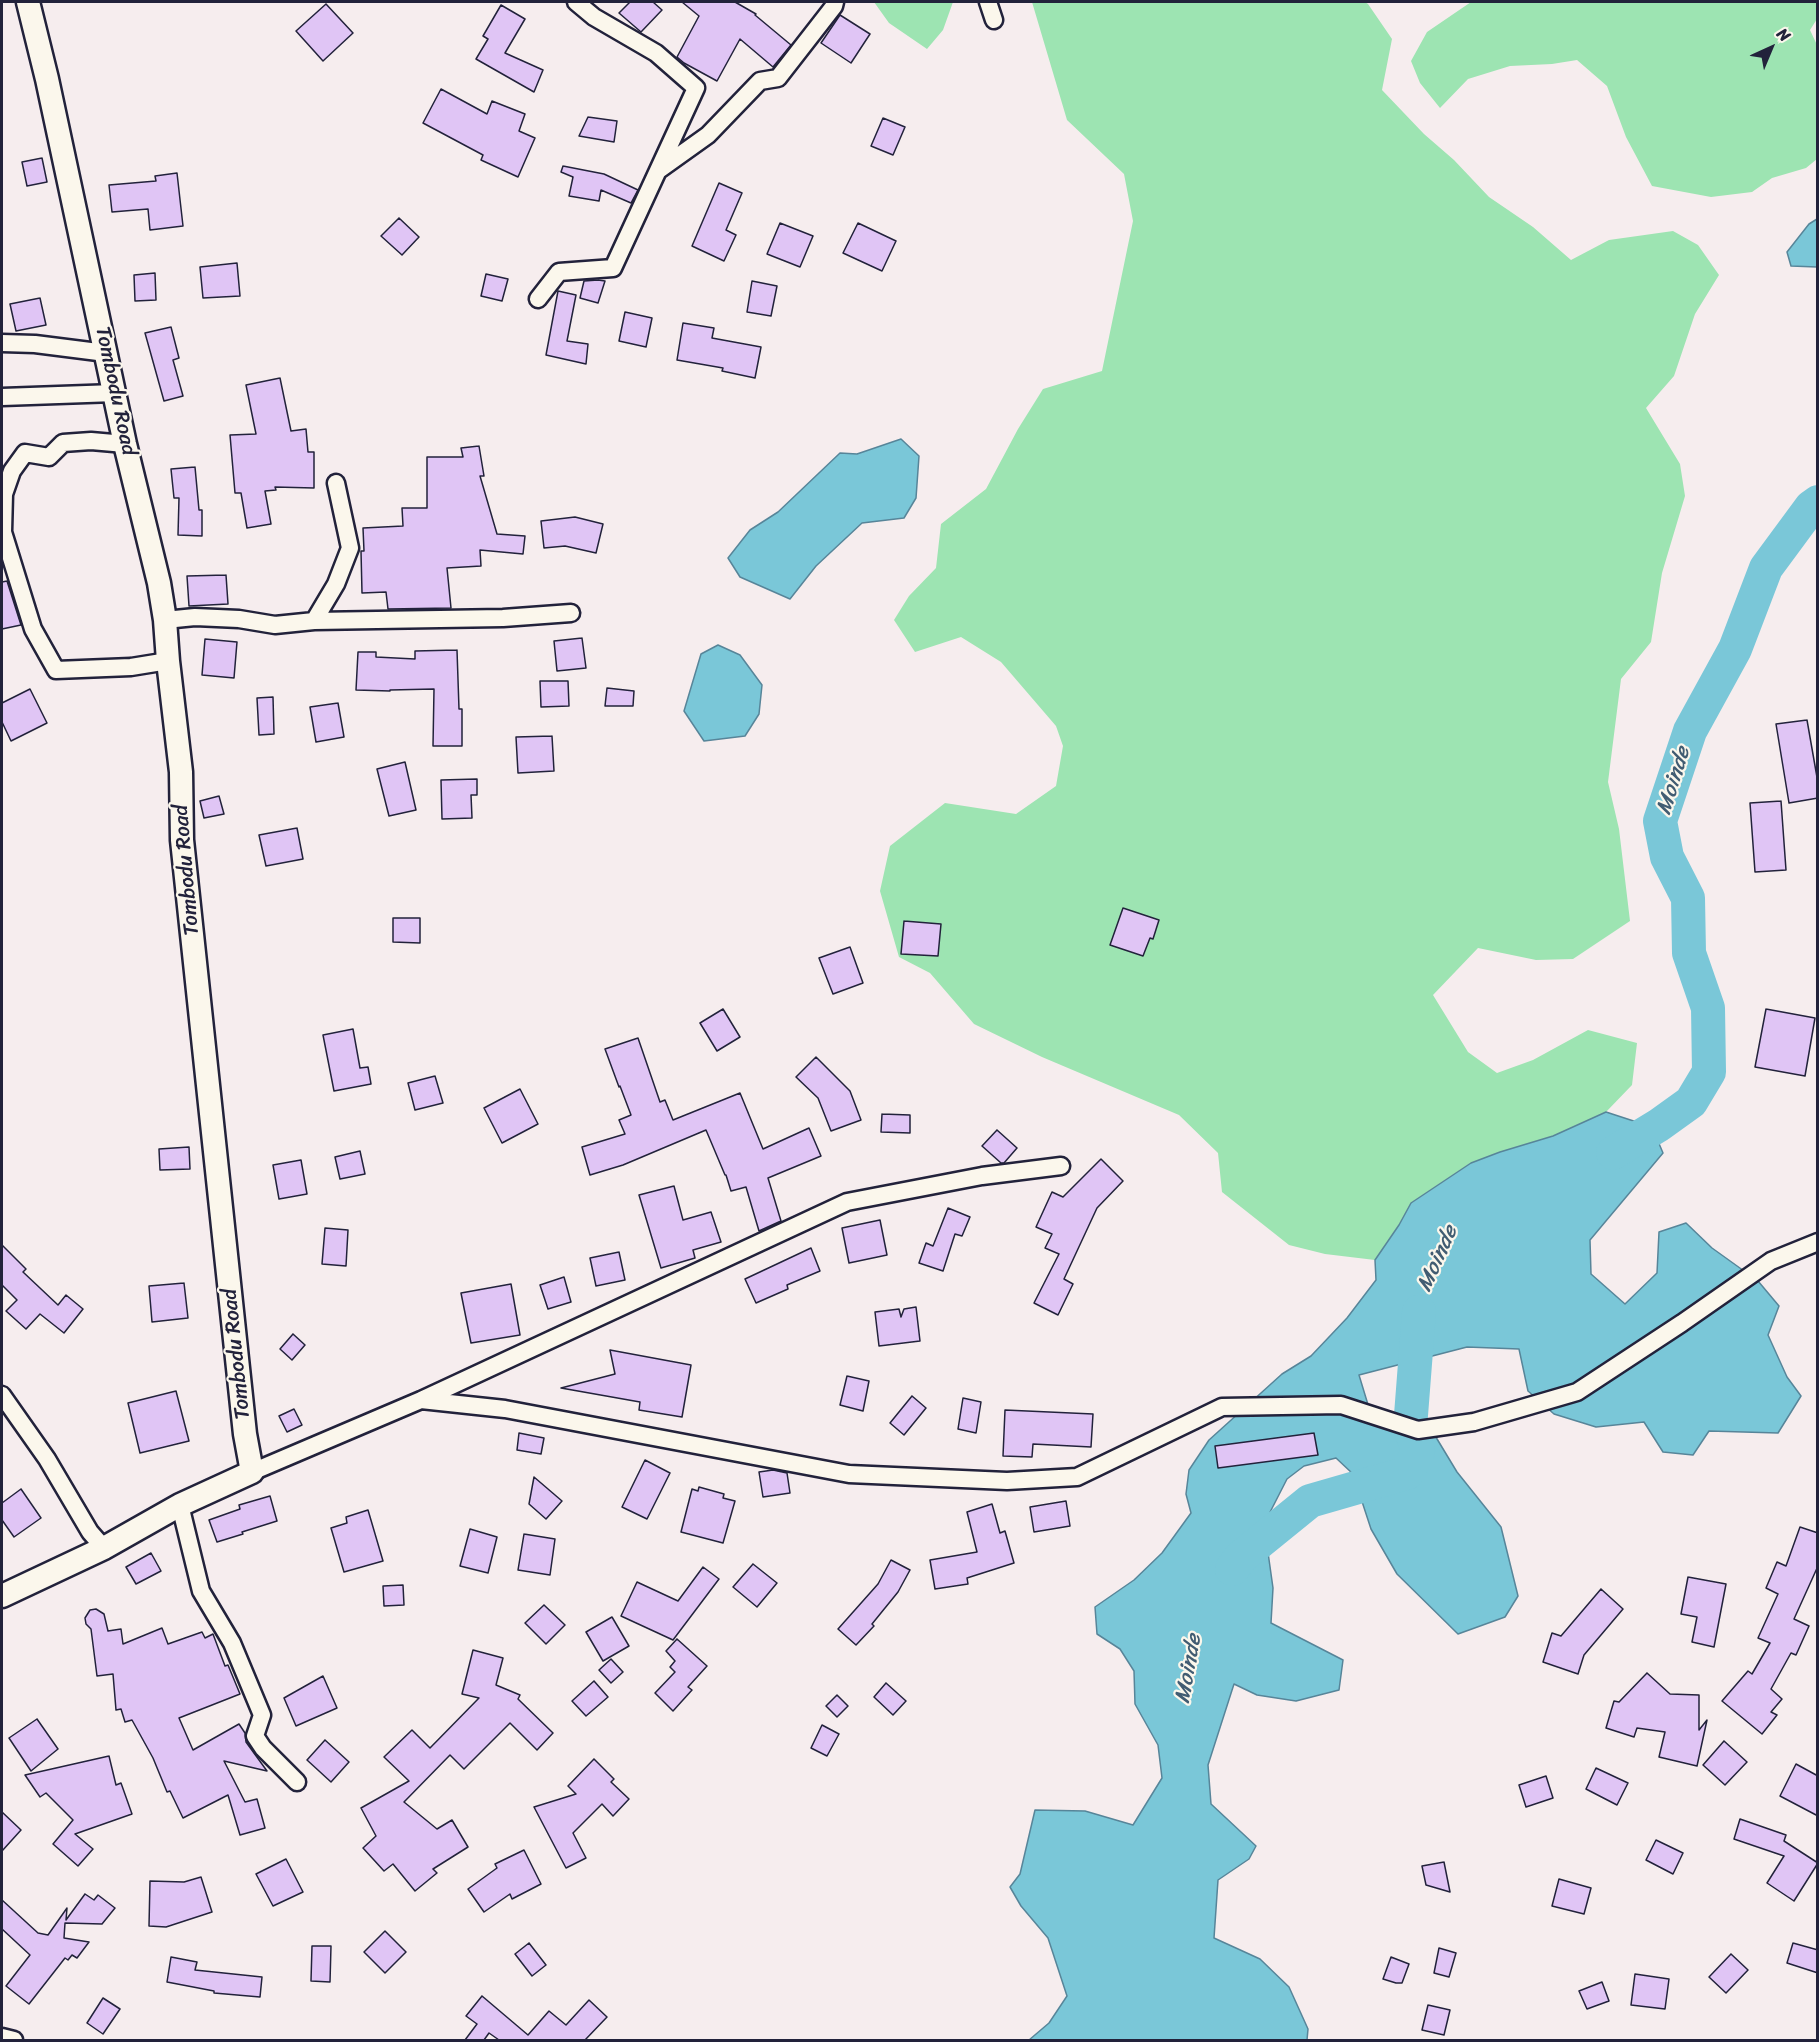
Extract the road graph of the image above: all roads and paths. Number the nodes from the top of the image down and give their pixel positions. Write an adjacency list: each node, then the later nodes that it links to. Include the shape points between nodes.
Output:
1 (28, 2): 9 (main road, Tombodu Road)
2 (576, 2): 6 (street, via 656,54 696,88)
3 (835, 2): 6 (street, via 778,78 760,81 708,135)
4 (988, 2): 5 (street)
5 (994, 20)
6 (659, 171): 7 (street, via 613,268 559,272)
7 (538, 299)
8 (2, 343): 9 (street)
9 (106, 353): 10 (main road, Tombodu Road)
10 (115, 393): 11 (street); 12 (main road, Tombodu Road)
11 (2, 397)
12 (125, 444): 14 (street, via 63,443 50,457 25,453 12,471 4,495); 16 (main road, Tombodu Road)
13 (336, 483): 17 (street, via 350,548 336,584)
14 (2, 532): 18 (street, via 33,629 56,669 131,667)
15 (571, 613): 17 (street)
16 (165, 620): 17 (street, via 239,619 275,626); 18 (main road, Tombodu Road)
17 (314, 621)
18 (168, 661): 23 (main road, Tombodu Road, via 181,772 183,852)
19 (1061, 1166): 22 (street, via 982,1176 847,1202)
20 (1818, 1242): 22 (street, via 1771,1261 1577,1392 1474,1422 1418,1430 1341,1406 1222,1407 1077,1477 1007,1481 849,1474 505,1409)
21 (2, 1395): 25 (street)
22 (422, 1400): 23 (street)
23 (252, 1472): 24 (main road)
24 (180, 1505): 25 (main road); 27 (street, via 201,1591 231,1643 262,1715 255,1736)
25 (104, 1548): 26 (main road)
26 (2, 1596)
27 (297, 1782)
28 (2, 2037): 29 (street)
29 (14, 2040)

